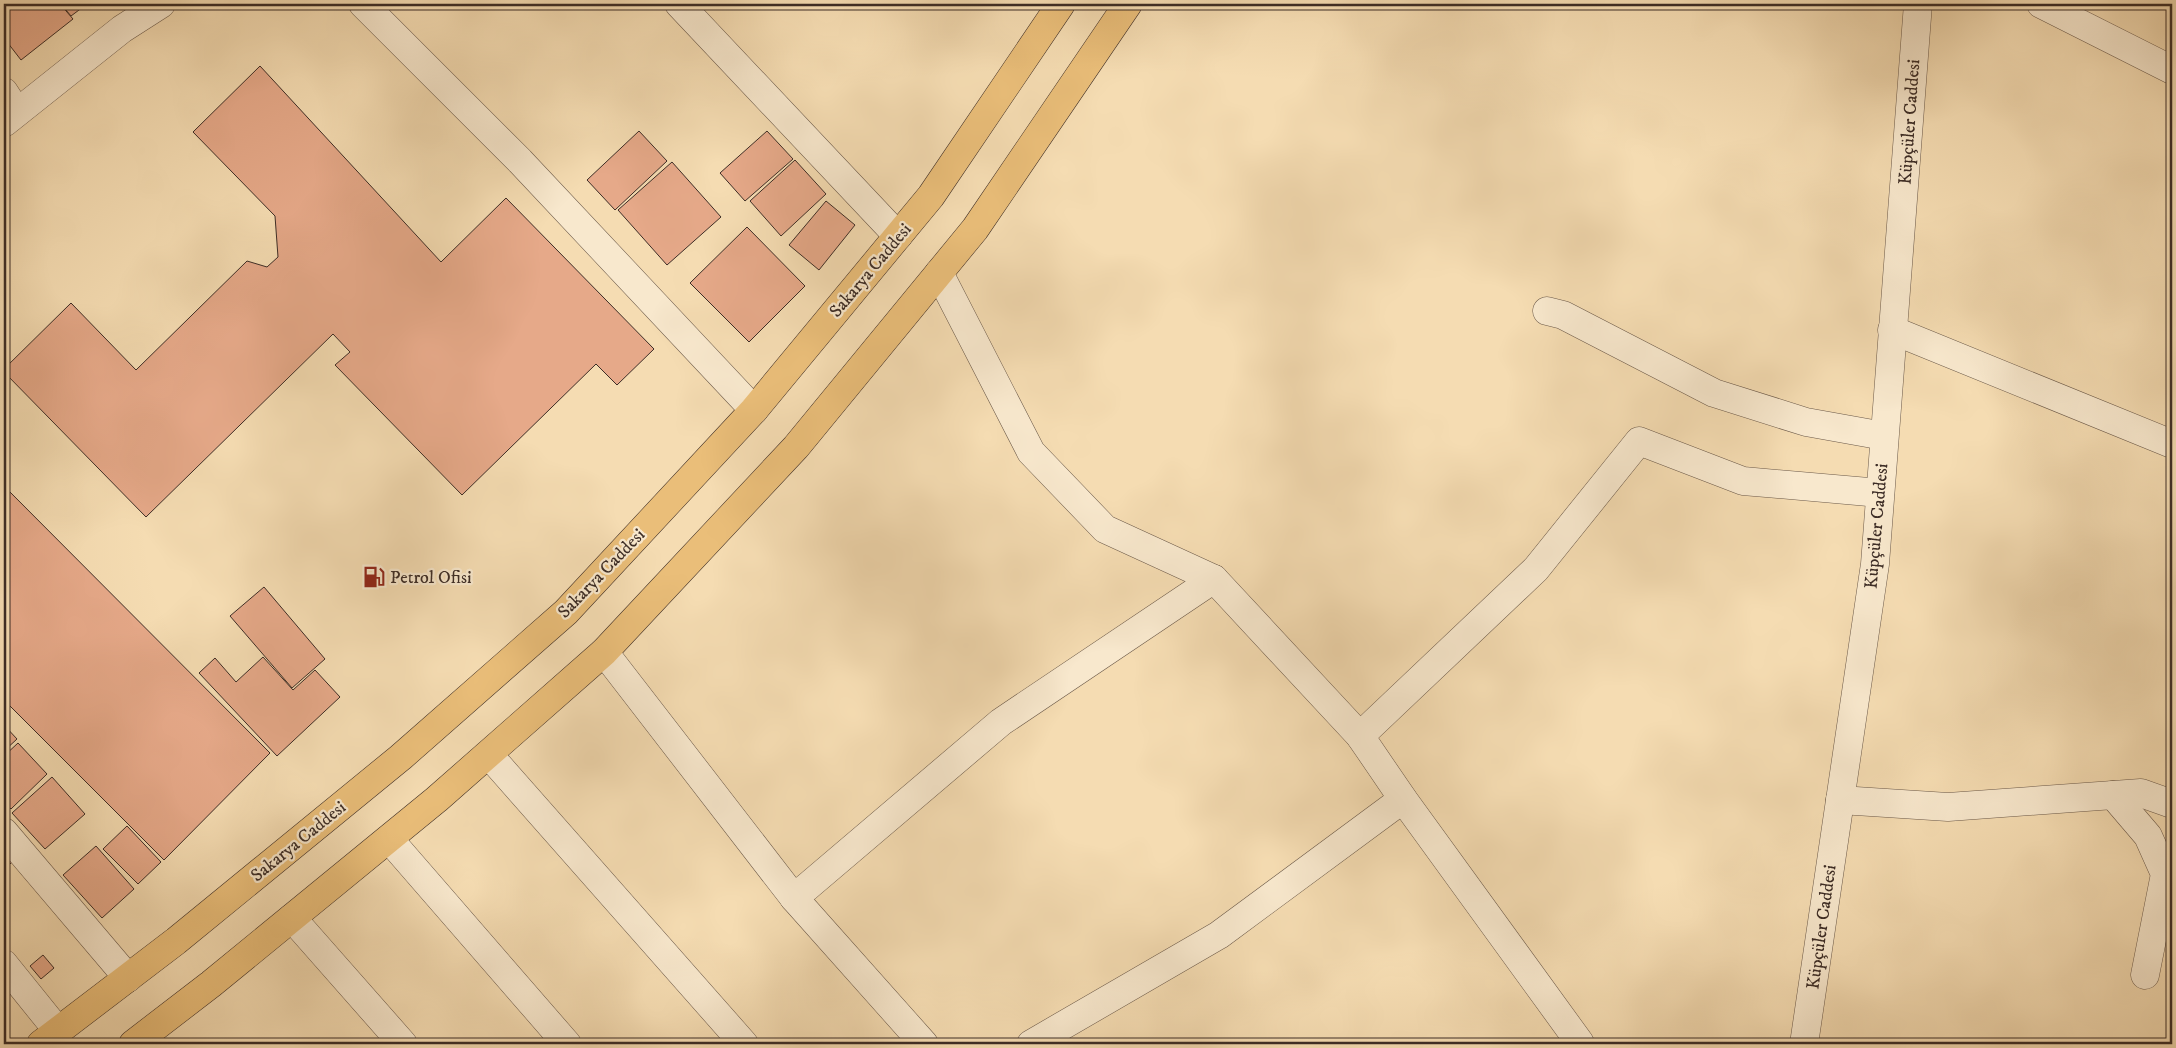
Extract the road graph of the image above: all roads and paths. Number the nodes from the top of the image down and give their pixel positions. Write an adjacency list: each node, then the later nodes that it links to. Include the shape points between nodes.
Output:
1 (159, 4): 9 (street)
2 (363, 4): 14 (street, via 520,161)
3 (679, 4): 10 (street)
4 (1061, 4): 10 (main road, Sakarya Caddesi, via 931,196)
5 (1128, 4): 11 (main road, via 976,229)
6 (1918, 4): 13 (street, Küpçüler Caddesi)
7 (2041, 4): 8 (street)
8 (2172, 70)
9 (8, 109)
10 (898, 236): 14 (main road, Sakarya Caddesi)
11 (939, 273): 18 (street, via 1031,452 1105,529); 19 (main road, via 796,447)
12 (1547, 311): 15 (street, via 1563,315 1714,393 1806,422)
13 (1892, 330): 15 (street, Küpçüler Caddesi); 16 (street)
14 (754, 410): 32 (main road, Sakarya Caddesi, via 566,612 401,757)
15 (1884, 436): 17 (street, Küpçüler Caddesi)
16 (2172, 444)
17 (1880, 494): 20 (street, via 1743,481 1639,441 1536,569); 24 (street, Küpçüler Caddesi, via 1875,564)
18 (1214, 579): 20 (street); 28 (street, via 1001,722)
19 (604, 652): 21 (main road); 28 (street)
20 (1360, 736): 23 (street)
21 (489, 755): 27 (main road); 37 (street)
22 (2113, 795): 24 (street, via 1948,807); 25 (street, via 2141,793); 31 (street, via 2148,836 2165,874)
23 (1403, 799): 39 (street, via 1218,935); 40 (street)
24 (1840, 800): 41 (street, Küpçüler Caddesi)
25 (2172, 804)
26 (4, 832): 32 (street)
27 (389, 839): 29 (main road); 36 (street)
28 (794, 898): 38 (street)
29 (292, 918): 34 (main road); 35 (street)
30 (4, 964): 33 (street)
31 (2145, 975)
32 (128, 978): 33 (main road, Sakarya Caddesi)
33 (50, 1038)
34 (133, 1044)
35 (403, 1044)
36 (567, 1044)
37 (744, 1044)
38 (924, 1044)
39 (1031, 1044)
40 (1584, 1044)
41 (1804, 1044)

